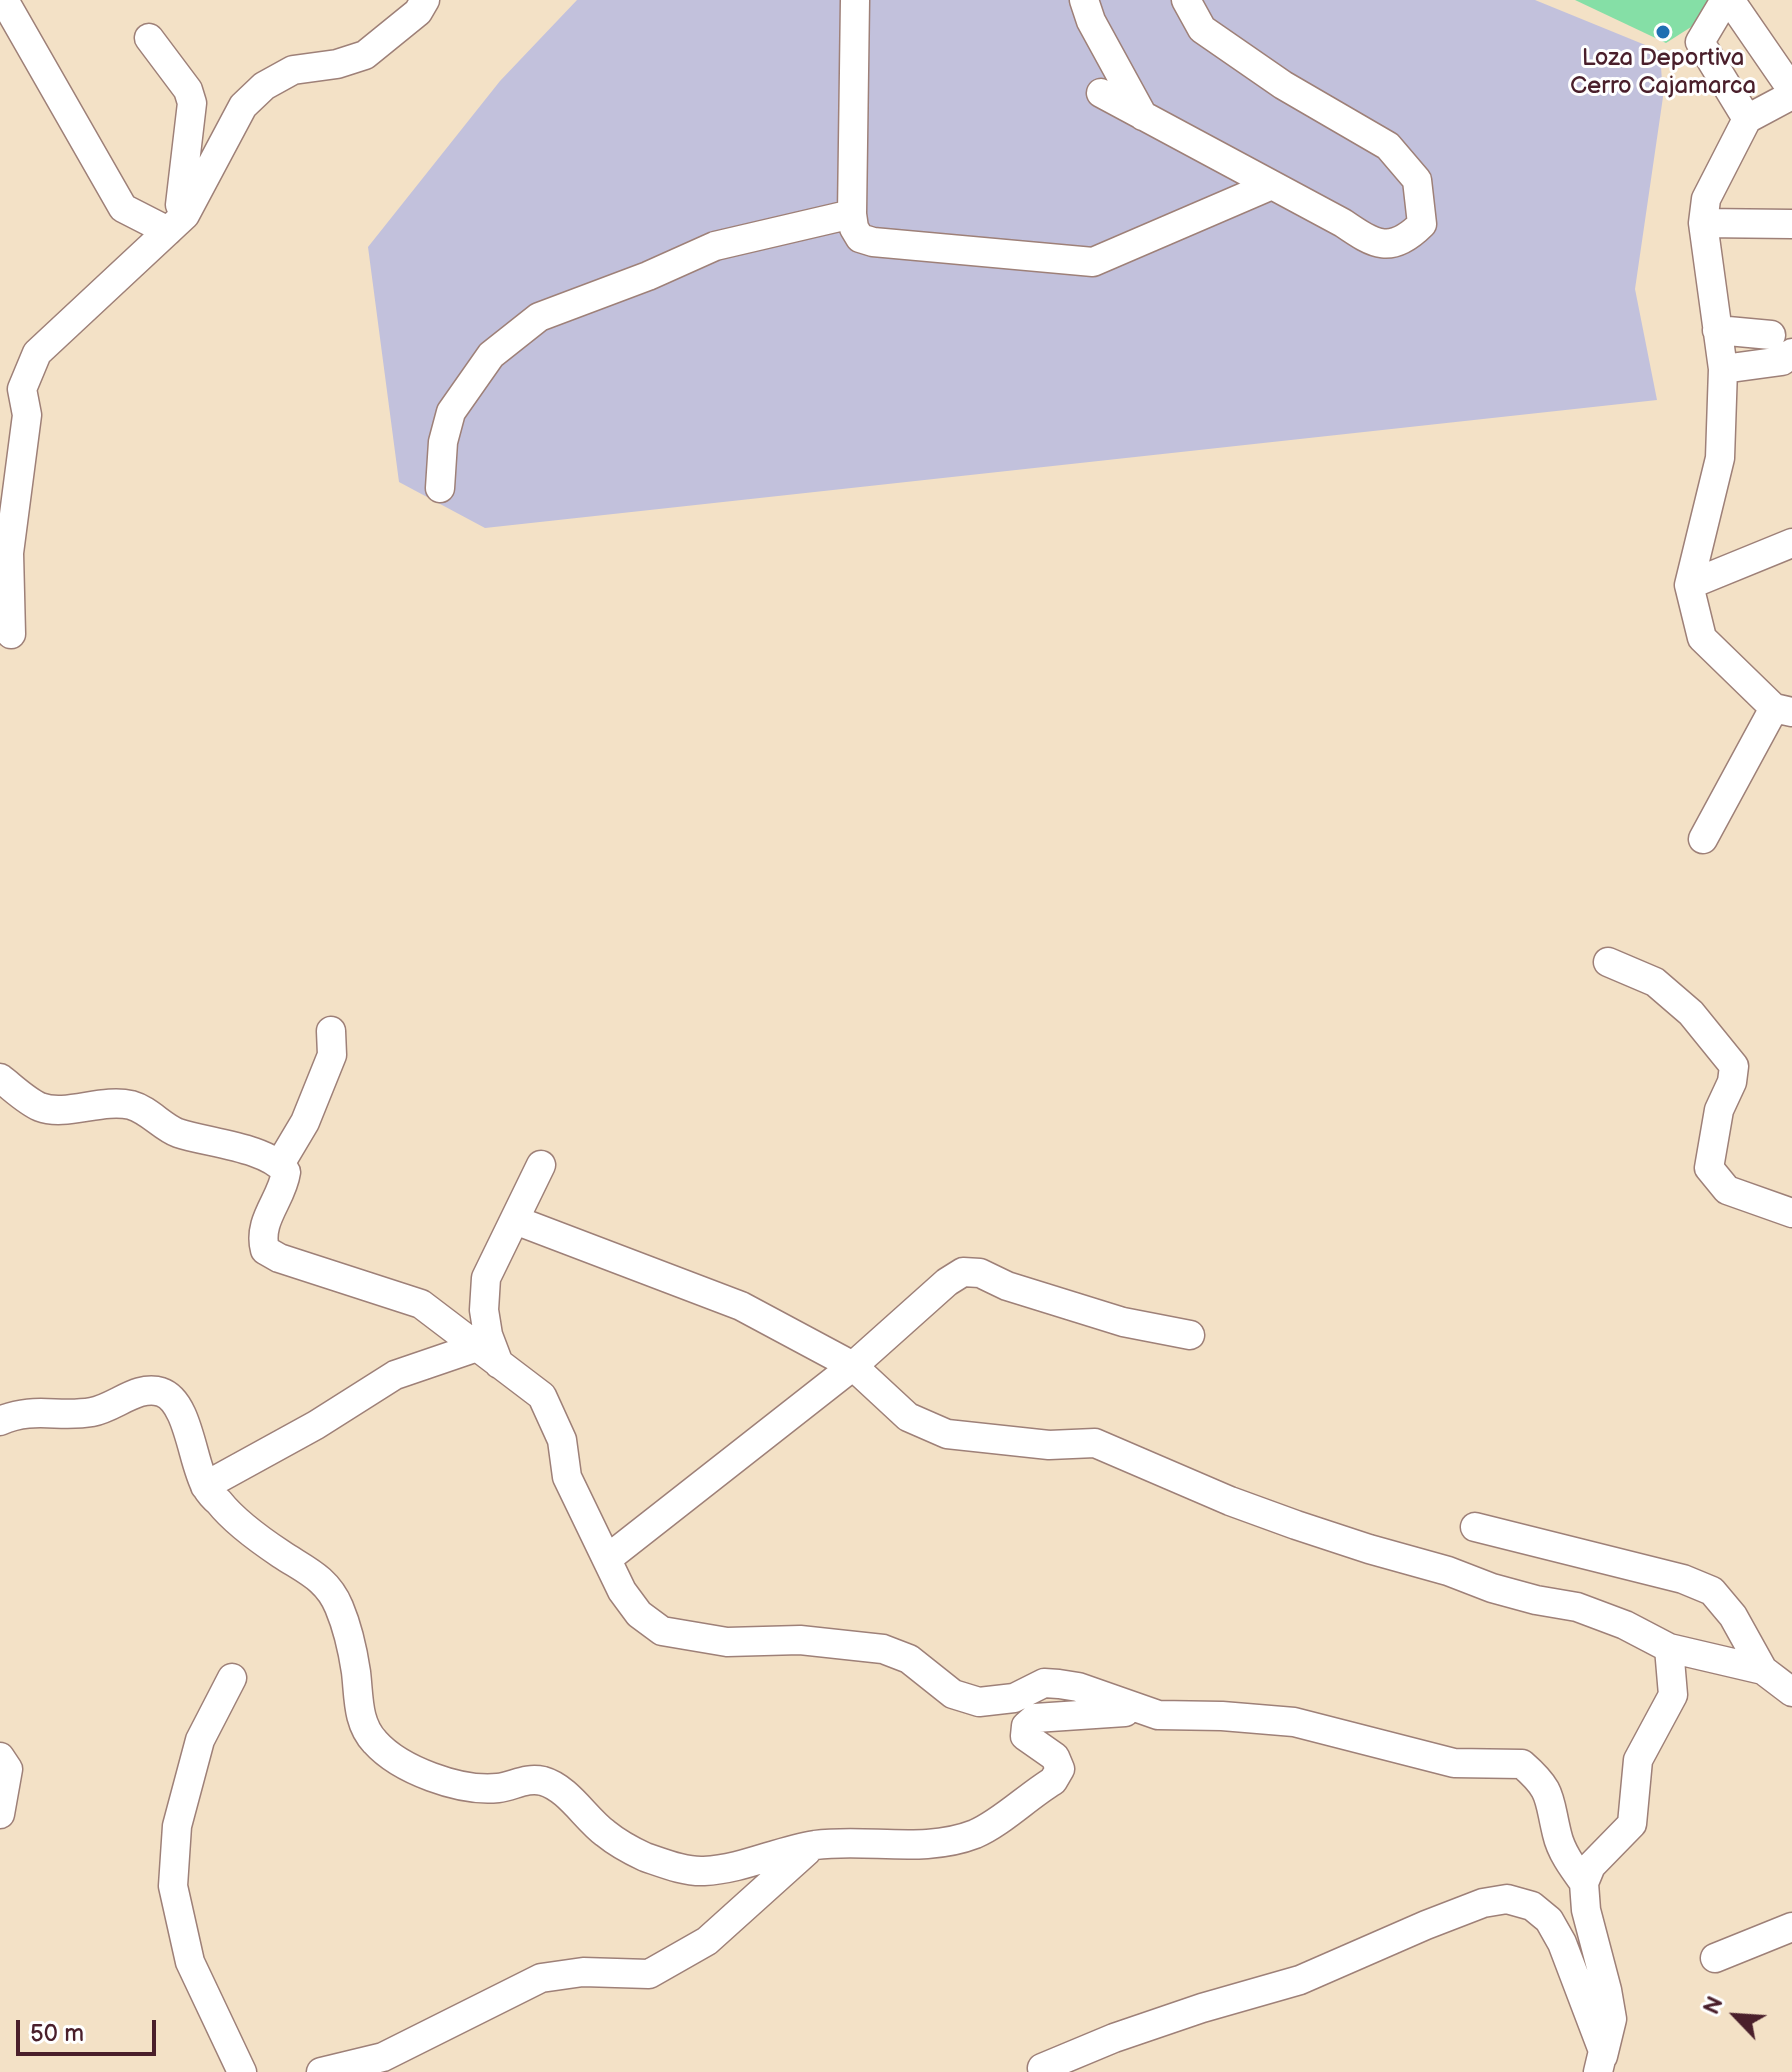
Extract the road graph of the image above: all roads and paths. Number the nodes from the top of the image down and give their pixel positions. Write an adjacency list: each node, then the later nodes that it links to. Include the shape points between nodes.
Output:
1 (4, 0): 14 (street, via 123,208)
2 (425, 0): 14 (street, via 418,12 365,55 293,70 264,86 243,106)
3 (855, 0): 13 (street)
4 (1084, 0): 10 (street)
5 (1186, 0): 12 (street, via 1202,29 1283,85 1388,146 1417,180 1422,224 1405,241 1373,243)
6 (1728, 0): 8 (street); 11 (street, via 1700,42)
7 (149, 38): 14 (street, via 192,103)
8 (1792, 92): 11 (street)
9 (1101, 93): 10 (street)
10 (1143, 116): 12 (street)
11 (1747, 119): 15 (street, via 1706,199)
12 (1272, 185): 13 (street, via 1093,262 873,242 860,238)
13 (852, 214): 20 (street, via 715,246 539,317 491,355 451,412)
14 (177, 223): 23 (street, via 37,353 22,389 27,415 9,553)
15 (1703, 223): 16 (street); 17 (street)
16 (1792, 224)
17 (1717, 330): 18 (street); 19 (street)
18 (1782, 344): 19 (street, via 1782,361)
19 (1723, 369): 22 (street, via 1720,458)
20 (440, 488)
21 (1792, 543): 22 (street)
22 (1689, 585): 24 (street, via 1702,638)
23 (11, 634)
24 (1783, 710): 25 (street)
25 (1703, 839)
26 (1608, 962): 31 (street, via 1655,982 1691,1013 1734,1066 1719,1110 1709,1168 1727,1190)
27 (331, 1031): 29 (street, via 332,1055 305,1122)
28 (0, 1078): 29 (street, via 40,1107 133,1105 175,1132)
29 (280, 1164): 34 (street, via 286,1172 284,1185 267,1216 265,1250 421,1304)
30 (541, 1165): 32 (street)
31 (1792, 1213)
32 (515, 1220): 35 (street, via 486,1278 484,1310); 36 (street, via 741,1306)
33 (1190, 1335): 36 (street, via 1123,1322 980,1273 963,1272)
34 (477, 1347): 35 (street); 38 (street, via 395,1375)
35 (499, 1365): 40 (street, via 542,1396 562,1440 567,1477)
36 (853, 1366): 40 (street); 41 (street, via 908,1417 947,1434 1049,1445 1095,1443 1243,1506 1492,1588 1577,1607)
37 (0, 1421): 38 (street, via 20,1412 91,1413 135,1394 164,1392 176,1403)
38 (205, 1486): 48 (street, via 222,1507 328,1589 339,1607 365,1730 416,1772 473,1788 499,1788 529,1779 547,1782 604,1833 640,1854 699,1872 734,1868)
39 (1475, 1527): 42 (street, via 1683,1579 1712,1591 1733,1616)
40 (607, 1559): 45 (street, via 639,1614 662,1631 727,1642 800,1640 883,1649 909,1659 953,1694 979,1702 1014,1698 1044,1683 1059,1684)
41 (1669, 1648): 42 (street); 49 (street, via 1673,1695 1638,1760 1632,1824 1591,1866)
42 (1763, 1670): 44 (street)
43 (232, 1678): 54 (street, via 200,1740 177,1826 173,1886 190,1962)
44 (1792, 1692)
45 (1158, 1715): 48 (street, via 1035,1718 1025,1736 1055,1757 1060,1769 1053,1781 977,1833 906,1845); 49 (street, via 1294,1722 1454,1763 1522,1764 1544,1783 1557,1836)
46 (0, 1757): 47 (street, via 8,1769)
47 (0, 1814)
48 (813, 1845): 55 (street, via 707,1941 649,1974 583,1972 541,1978 383,2057)
49 (1584, 1883): 52 (street, via 1612,2019)
50 (1792, 1927): 51 (street)
51 (1715, 1958)
52 (1603, 2065): 53 (street, via 1577,1980 1549,1920 1532,1906 1507,1899 1426,1925 1300,1980 1114,2038)
53 (1042, 2068)
54 (242, 2072)
55 (321, 2072)

